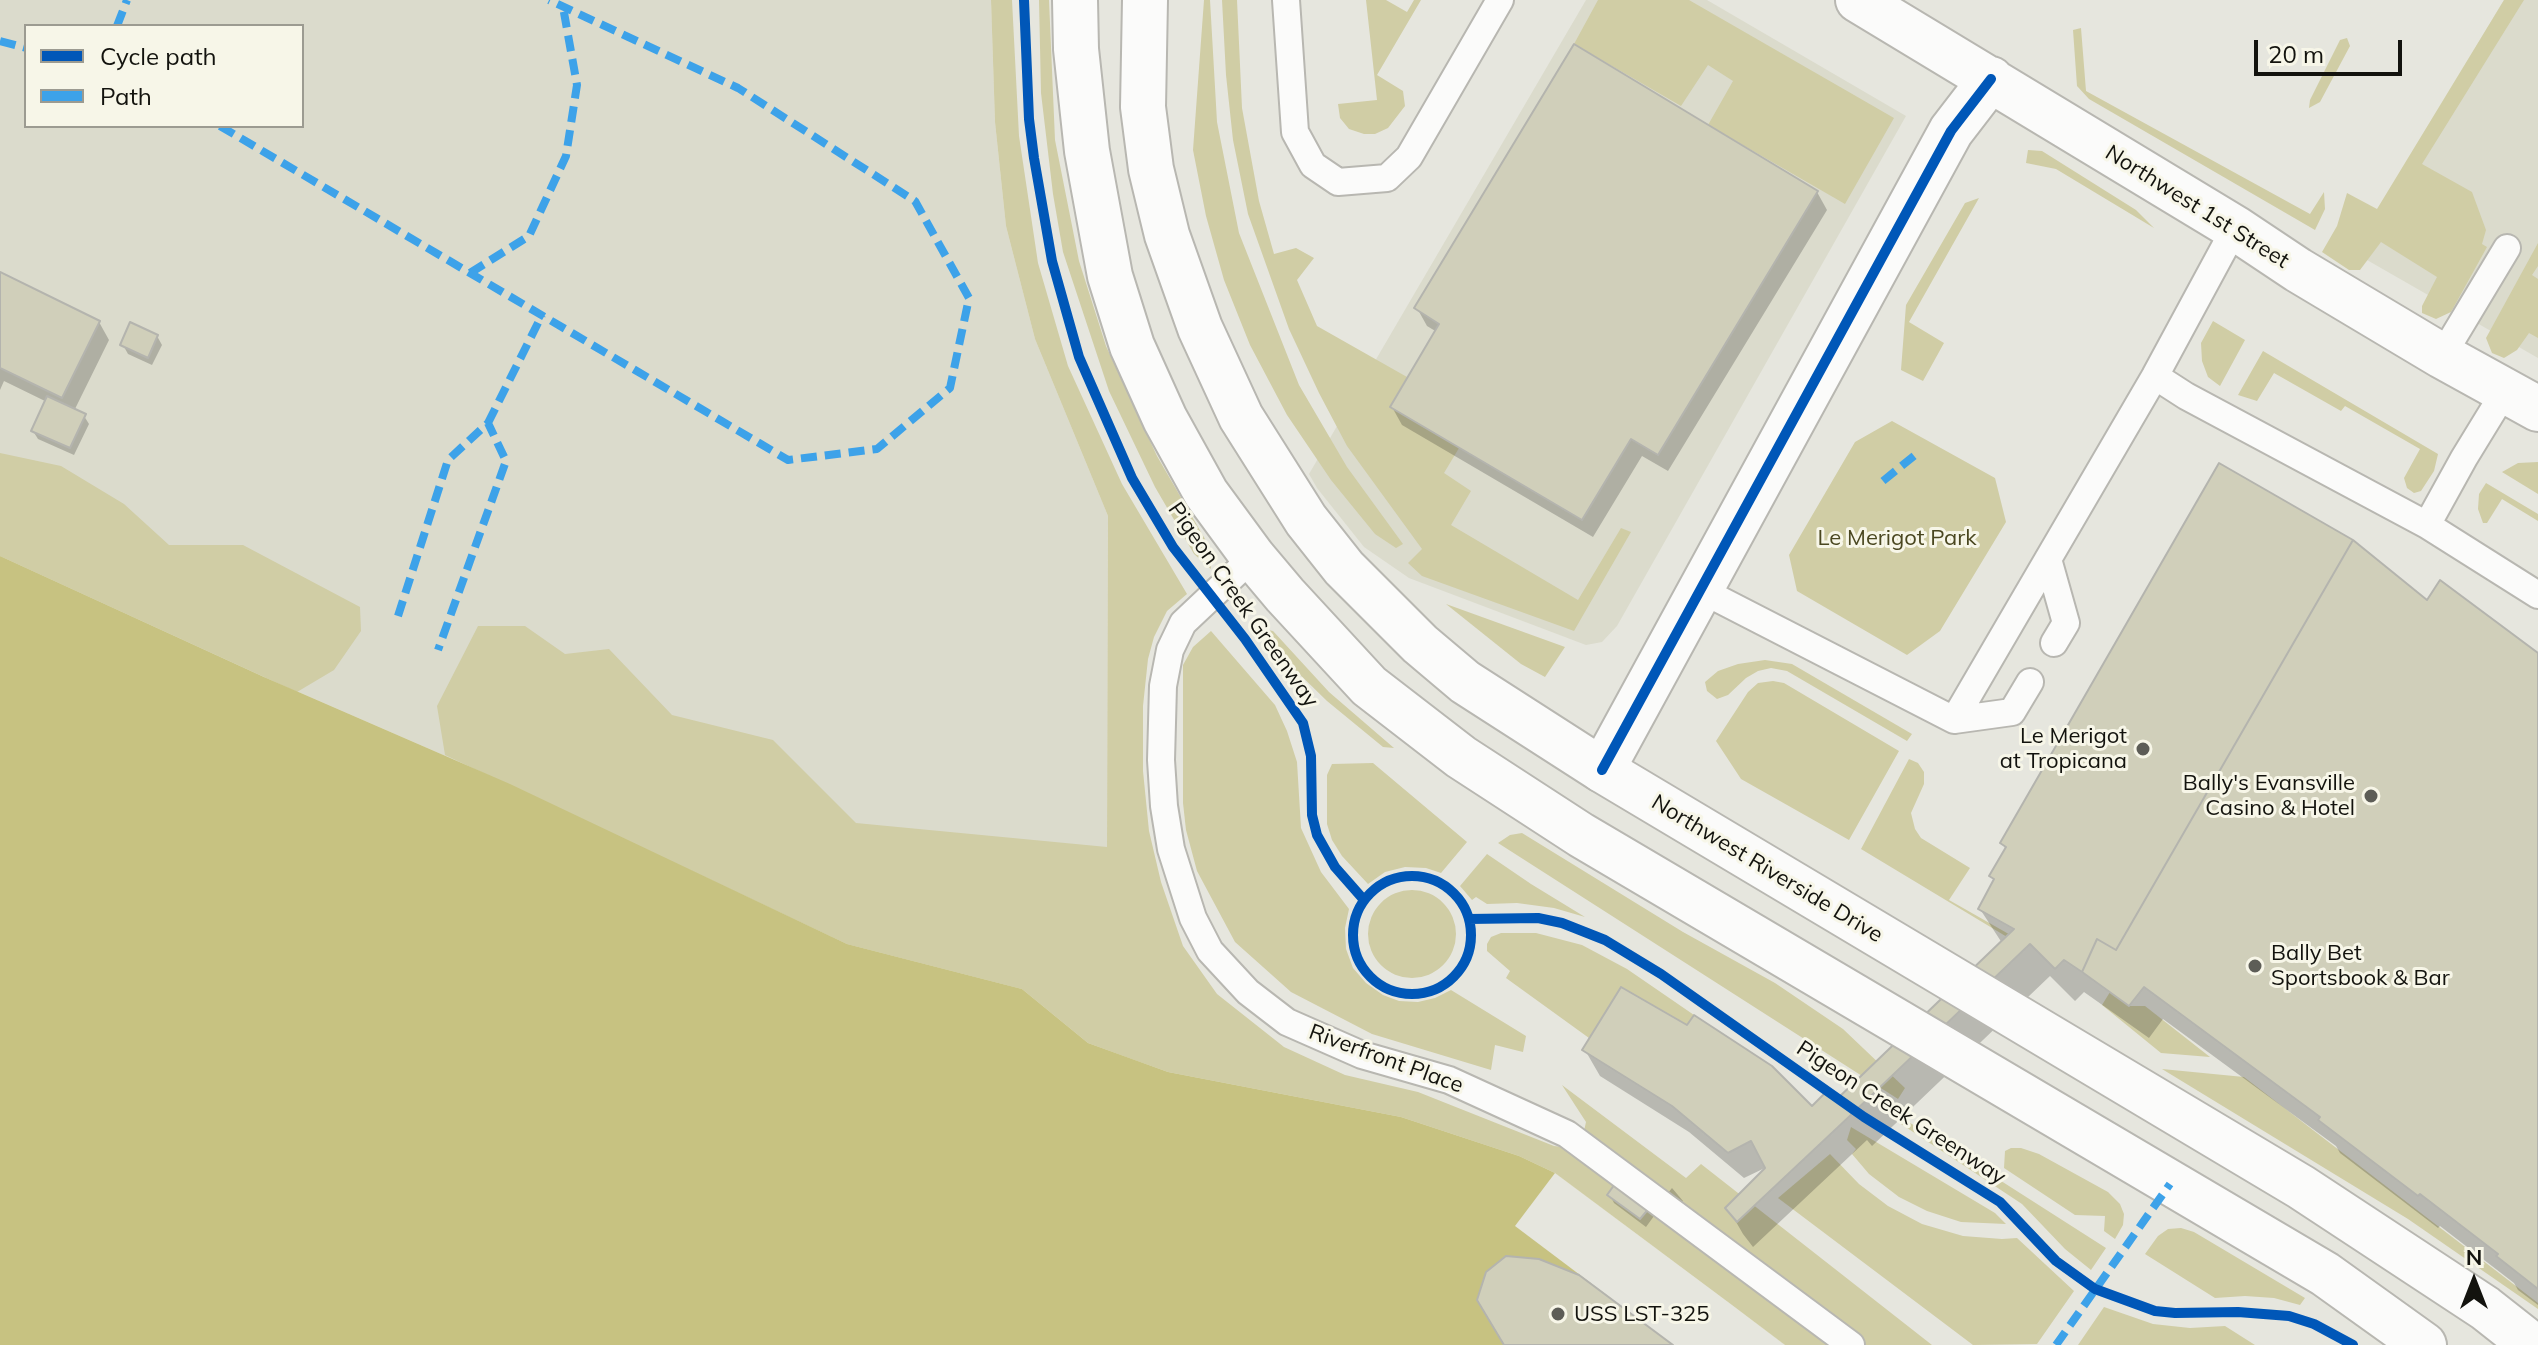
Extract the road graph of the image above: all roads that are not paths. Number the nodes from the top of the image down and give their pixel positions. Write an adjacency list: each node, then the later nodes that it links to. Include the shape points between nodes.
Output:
1 (1075, 0): 13 (main road, via 1076,49 1099,219 1132,346 1206,493)
2 (1145, 0): 20 (main road, Northwest Riverside Drive, via 1143,107 1151,169 1167,235 1200,328 1241,417 1306,520 1344,568 1420,644 1465,682)
3 (1286, 0): 4 (lane, via 1295,132 1313,165 1338,182 1387,178 1409,157)
4 (1500, 0)
5 (1858, 0): 6 (main road, Northwest 1st Street)
6 (1991, 79): 7 (main road, Northwest 1st Street); 15 (main road, via 1951,131)
7 (2235, 228): 9 (main road, Northwest 1st Street); 10 (lane)
8 (2507, 248): 9 (lane)
9 (2442, 356): 11 (main road, Northwest 1st Street)
10 (2155, 376): 12 (lane); 14 (lane)
11 (2522, 400): 12 (lane, via 2464,458)
12 (2427, 525): 16 (lane)
13 (1253, 557): 21 (lane, Riverfront Place, via 1183,623 1170,650 1163,686 1161,760 1171,849 1193,918 1210,951 1248,992 1287,1022 1362,1055 1449,1080 1567,1134); 22 (main road, via 1369,686 1515,794 2325,1274)
14 (2048, 559): 17 (lane, via 2066,623); 19 (lane)
15 (1701, 590): 19 (lane); 20 (main road)
16 (2538, 595)
17 (2054, 643)
18 (2030, 682): 19 (lane, via 2012,712)
19 (1954, 720)
20 (1602, 770): 23 (main road, Northwest Riverside Drive, via 2301,1187 2485,1308)
21 (1851, 1345)
22 (2424, 1345)
23 (2532, 1345)

